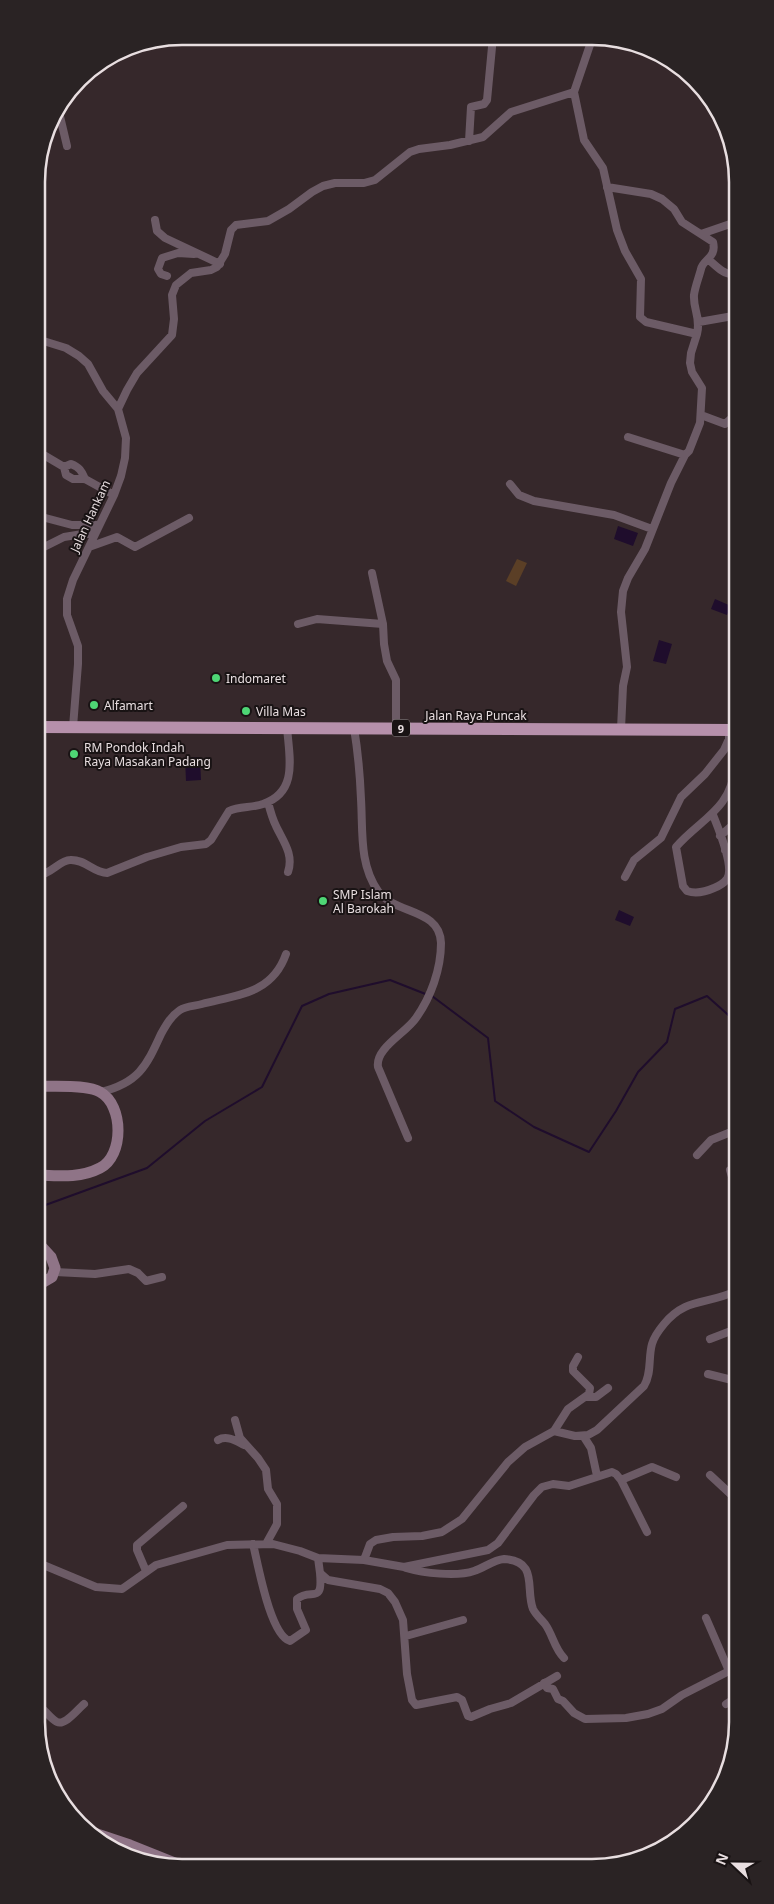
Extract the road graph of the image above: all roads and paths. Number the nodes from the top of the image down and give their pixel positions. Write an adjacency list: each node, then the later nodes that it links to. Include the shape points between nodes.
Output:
1 (590, 45): 3 (street)
2 (492, 46): 5 (street, via 487,100 470,108)
3 (574, 92): 5 (street, via 511,112 487,134); 7 (street, via 584,140 603,168)
4 (60, 119): 6 (street)
5 (468, 141): 13 (street, via 415,150 375,180 324,186 268,221 238,224 231,230)
6 (67, 146)
7 (607, 187): 10 (street, via 651,194 662,199 682,222); 18 (street, via 619,235 641,279 641,318)
8 (155, 220): 11 (street, via 155,227 161,235)
9 (729, 224): 10 (street)
10 (701, 234): 12 (street, via 714,245)
11 (201, 255): 13 (street); 15 (street, via 178,253 164,256 158,269)
12 (709, 260): 14 (street); 17 (street, via 701,267 694,294)
13 (220, 264): 20 (street, via 212,270 191,274 176,285 172,295 174,319 171,337 137,373)
14 (729, 274)
15 (167, 276)
16 (729, 317): 17 (street)
17 (699, 322): 18 (street)
18 (697, 334): 21 (street, via 690,363 702,388)
19 (45, 341): 20 (street, via 66,348 88,364)
20 (118, 409): 29 (street, Jalan Hankam, via 126,443)
21 (701, 415): 22 (street, via 725,424); 24 (street, via 695,438)
22 (729, 420)
23 (628, 437): 24 (street)
24 (685, 455): 33 (street)
25 (45, 456): 26 (street)
26 (64, 467): 27 (street, via 66,475 73,479); 27 (street, via 74,465)
27 (86, 479): 29 (street)
28 (510, 484): 33 (street, via 519,495 534,501 614,515)
29 (114, 495): 32 (street, Jalan Hankam)
30 (45, 518): 32 (street)
31 (189, 518): 35 (street, via 135,547 117,537)
32 (97, 529): 34 (street, via 64,537); 35 (street, Jalan Hankam)
33 (652, 530): 44 (street, via 622,596 627,667)
34 (45, 546)
35 (89, 547): 40 (street, Jalan Hankam, via 66,604 78,646)
36 (372, 573): 38 (street)
37 (298, 624): 38 (street, via 317,619)
38 (383, 624): 43 (street, via 387,661 396,680)
39 (45, 727): 40 (highway, Jalan Raya Puncak / 9)
40 (73, 727): 41 (highway, Jalan Raya Puncak / 9)
41 (286, 727): 42 (highway, Jalan Raya Puncak / 9); 48 (street, via 289,777 284,790)
42 (354, 728): 43 (highway, Jalan Raya Puncak / 9); 61 (street, via 360,771 362,843 370,875 379,892 390,903 425,916 435,924 440,936 434,983 412,1024 378,1060 378,1067)
43 (396, 728): 44 (highway, Jalan Raya Puncak / 9)
44 (621, 729): 45 (highway, Jalan Raya Puncak / 9)
45 (729, 730)
46 (729, 739): 56 (street, via 705,774 681,797 661,838 634,860)
47 (729, 791): 49 (street)
48 (268, 802): 54 (street, via 289,853); 55 (street, via 229,811 206,844 181,847 107,873 83,862 66,860)
49 (713, 814): 51 (street); 52 (street, via 676,847 686,890 703,892 724,882 729,870)
50 (729, 829): 51 (street)
51 (720, 836): 52 (street)
52 (725, 850): 53 (street)
53 (729, 851)
54 (288, 872)
55 (45, 874)
56 (625, 877)
57 (286, 954): 59 (street, via 275,975 249,994 180,1010 164,1028 146,1066 138,1075 122,1086)
58 (45, 1086): 59 (main road)
59 (101, 1092): 63 (main road, via 114,1108 117,1120 116,1146 108,1162 83,1174)
60 (729, 1133): 62 (street, via 711,1140)
61 (408, 1138)
62 (697, 1155)
63 (45, 1175)
64 (45, 1251): 65 (main road, via 53,1261)
65 (55, 1272): 66 (street, via 95,1274 127,1269 146,1281); 67 (main road)
66 (162, 1277)
67 (45, 1281)
68 (729, 1294): 78 (street, via 684,1306 672,1316 652,1345 644,1386 597,1430)
69 (729, 1332): 70 (street)
70 (710, 1339)
71 (578, 1357): 75 (street, via 573,1369 590,1388)
72 (708, 1374): 73 (street)
73 (729, 1379)
74 (608, 1388): 75 (street, via 596,1397)
75 (585, 1397): 77 (street, via 568,1410)
76 (235, 1420): 80 (street, via 238,1436)
77 (554, 1431): 78 (street); 91 (street, via 534,1441 508,1462 467,1515 454,1525 445,1531 427,1535 378,1539 370,1544)
78 (584, 1437): 82 (street, via 591,1448)
79 (218, 1440): 80 (street, via 228,1438)
80 (246, 1446): 89 (street, via 262,1464 268,1489 277,1504 277,1524)
81 (710, 1475): 85 (street)
82 (597, 1476): 84 (street, via 612,1472); 93 (street, via 569,1486 553,1484 542,1487 498,1543 488,1550)
83 (676, 1477): 84 (street, via 652,1467)
84 (621, 1480): 87 (street)
85 (729, 1493)
86 (183, 1506): 94 (street, via 137,1545)
87 (647, 1532)
88 (253, 1544): 89 (street); 94 (street, via 218,1546 159,1563); 95 (street, via 265,1595 279,1633 288,1641 306,1630 297,1609 297,1599 317,1594 321,1586)
89 (266, 1544): 90 (street, via 285,1546)
90 (318, 1558): 91 (street); 95 (street)
91 (364, 1560): 93 (street)
92 (45, 1566): 94 (street, via 92,1585 113,1589 122,1589)
93 (404, 1568): 99 (street, via 473,1572 504,1559 521,1565 528,1573 535,1612)
94 (146, 1570)
95 (320, 1573): 98 (street, via 331,1581 388,1593 400,1610)
96 (706, 1618): 100 (street)
97 (463, 1620): 98 (street)
98 (406, 1636): 102 (street, via 407,1674 416,1705 456,1697 462,1700 471,1717 511,1703)
99 (564, 1658)
100 (729, 1671): 102 (street, via 662,1709 626,1718 585,1719 574,1714)
101 (557, 1676): 102 (street)
102 (544, 1683)
103 (729, 1702): 105 (street)
104 (84, 1704): 106 (street, via 60,1723)
105 (726, 1704)
106 (45, 1712)
107 (129, 1848): 108 (main road)
108 (146, 1854)

